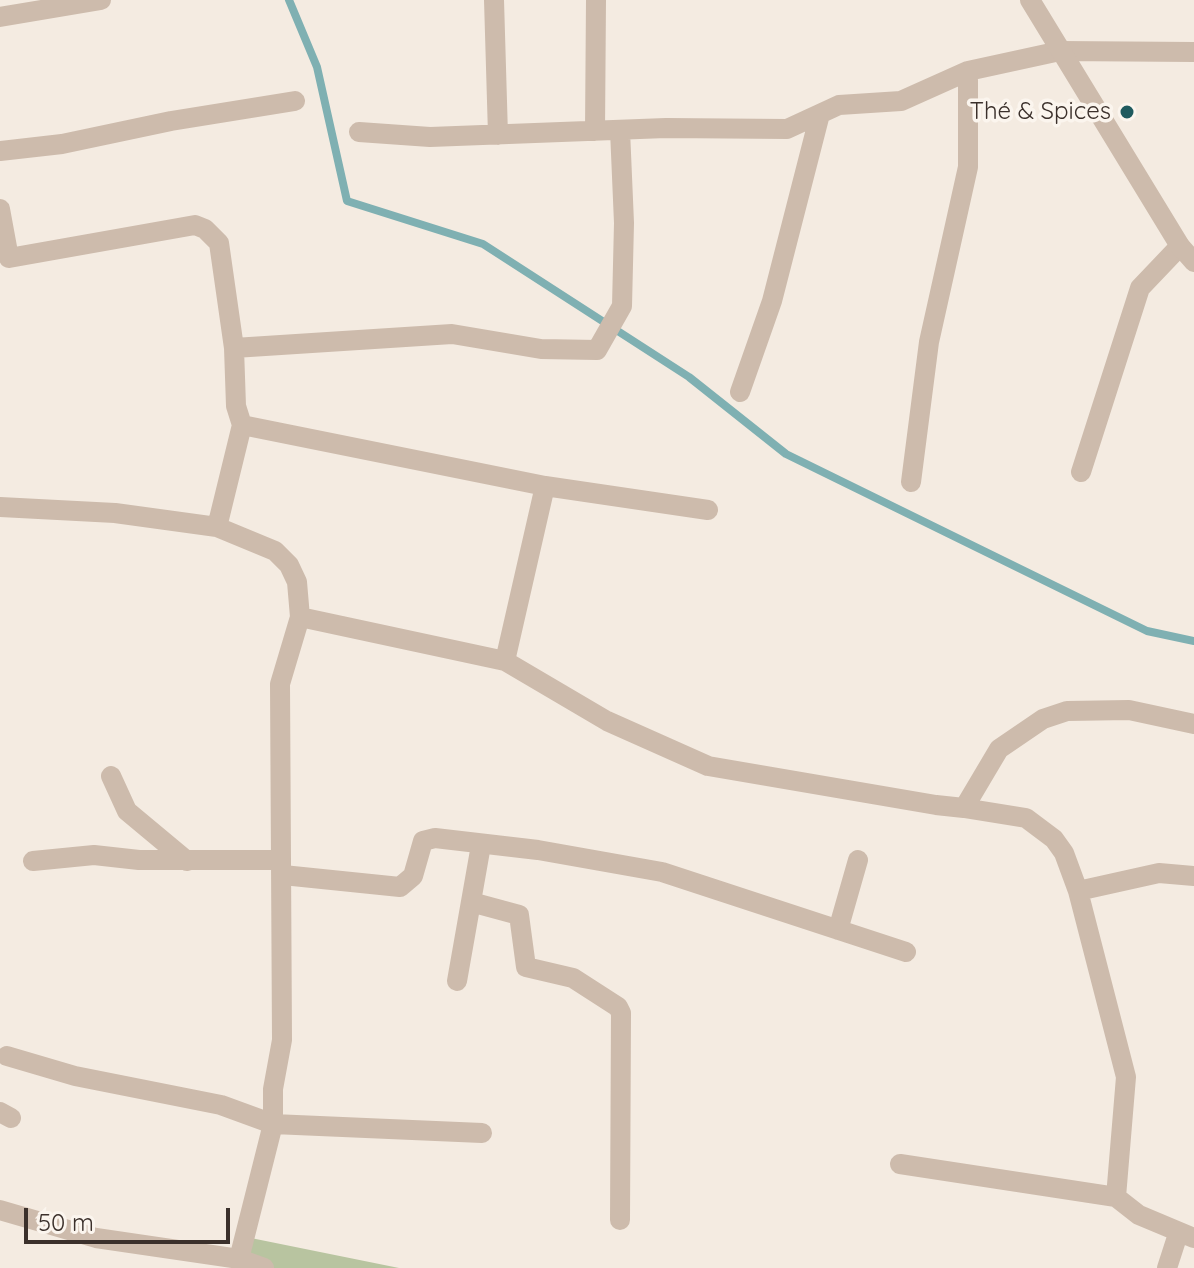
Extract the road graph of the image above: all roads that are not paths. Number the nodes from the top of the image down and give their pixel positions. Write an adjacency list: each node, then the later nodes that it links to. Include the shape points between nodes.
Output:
1 (101, 0): 5 (street)
2 (494, 0): 14 (street)
3 (596, 0): 12 (street)
4 (1030, 0): 6 (street)
5 (0, 17)
6 (1060, 51): 7 (street); 8 (street); 17 (street)
7 (1194, 52)
8 (968, 71): 10 (street, via 901,101 839,105); 24 (street, via 968,167 931,328)
9 (295, 101): 15 (street)
10 (820, 114): 11 (street, via 787,129); 21 (street, via 772,301)
11 (620, 130): 12 (street); 20 (street, via 622,306 597,350 541,349 452,334)
12 (595, 131): 14 (street)
13 (359, 132): 14 (street)
14 (498, 135)
15 (0, 151)
16 (0, 209): 18 (street)
17 (1180, 246): 19 (street); 23 (street, via 1140,288)
18 (5, 259): 20 (street, via 195,225 219,243)
19 (1194, 262)
20 (234, 348): 22 (street, via 236,406)
21 (740, 392)
22 (242, 425): 25 (street); 28 (street)
23 (1081, 472)
24 (911, 482)
25 (545, 486): 27 (street); 30 (street)
26 (0, 507): 28 (street, via 115,513)
27 (708, 510)
28 (217, 527): 29 (street, via 275,551 289,565 297,582)
29 (300, 617): 30 (street); 38 (street, via 280,684)
30 (505, 661): 33 (street, via 607,721 708,766)
31 (1194, 724): 33 (street, via 1129,710 1067,711 1043,719 999,749)
32 (111, 776): 37 (street, via 127,811)
33 (964, 808): 40 (street, via 1026,818 1064,853)
34 (481, 845): 38 (street, via 428,838 413,876 400,887); 41 (street); 42 (street, via 662,872)
35 (858, 860): 42 (street)
36 (33, 861): 37 (street, via 94,855)
37 (187, 861): 38 (street)
38 (282, 868): 46 (street, via 282,1040)
39 (1194, 876): 40 (street, via 1159,873)
40 (1078, 891): 49 (street, via 1126,1077)
41 (471, 902): 44 (street); 51 (street, via 519,915 526,967 573,978 621,1013)
42 (838, 930): 43 (street)
43 (906, 952)
44 (457, 981)
45 (7, 1056): 46 (street, via 221,1105)
46 (273, 1124): 47 (street); 53 (street)
47 (482, 1133)
48 (900, 1164): 49 (street)
49 (1116, 1197): 52 (street, via 1139,1215)
50 (0, 1210): 53 (street, via 96,1238)
51 (620, 1220)
52 (1186, 1236): 55 (street)
53 (239, 1259): 54 (street)
54 (264, 1268)
55 (1167, 1268)

